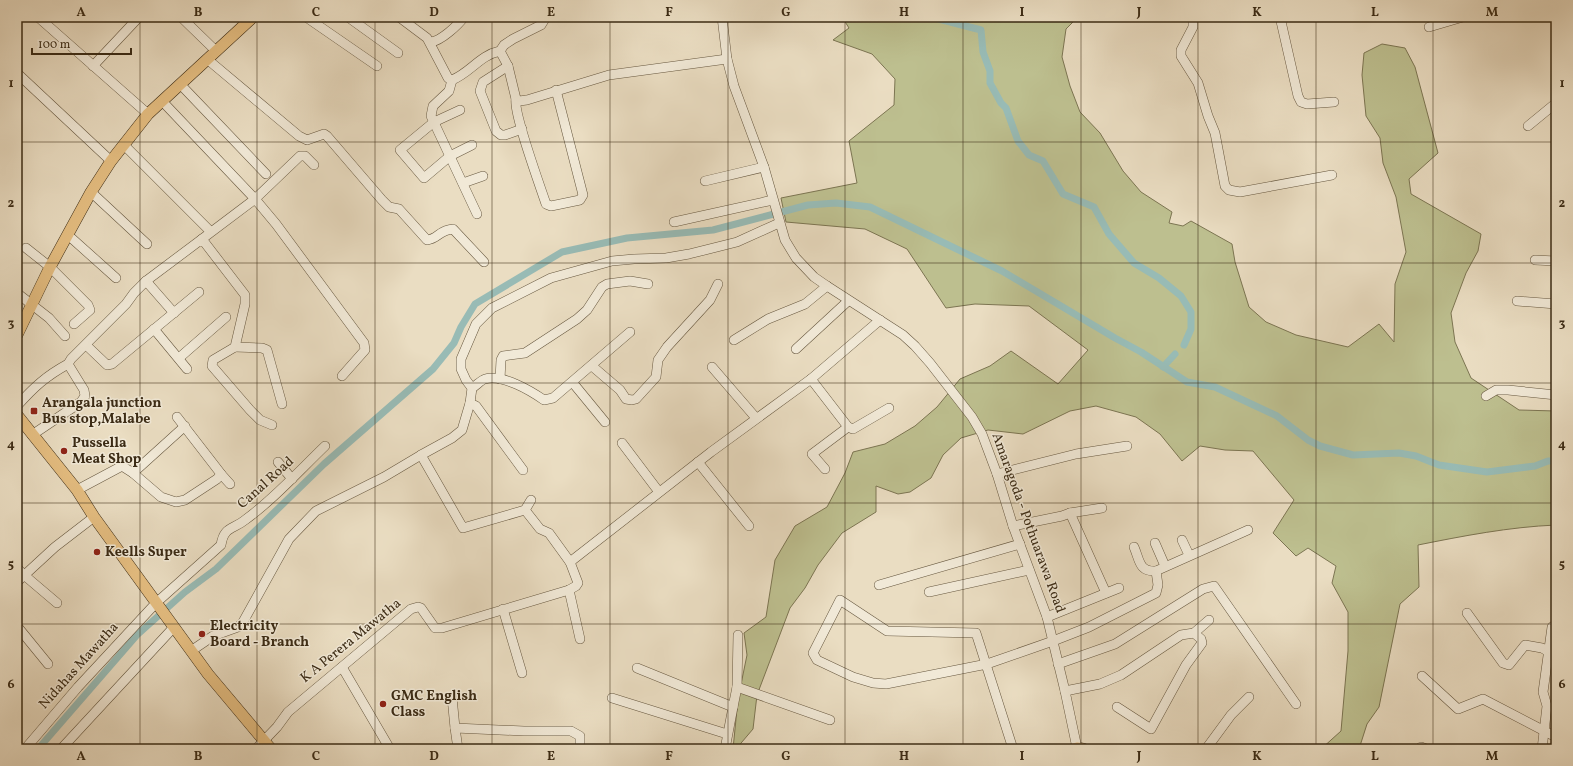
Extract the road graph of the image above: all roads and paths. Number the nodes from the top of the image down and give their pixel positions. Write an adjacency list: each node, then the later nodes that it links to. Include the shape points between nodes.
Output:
1 (139, 17): 21 (street)
2 (181, 17): 16 (street)
3 (253, 17): 16 (main road)
4 (306, 17): 22 (street)
5 (348, 17): 18 (street)
6 (399, 17): 15 (street)
7 (464, 17): 15 (street, via 459,24)
8 (546, 17): 17 (street, via 541,25 513,39)
9 (722, 17): 20 (street, Amaragoda - Pothuarawa Road)
10 (1193, 17): 44 (street, via 1193,27 1181,50 1181,56 1198,83 1215,133 1225,186 1229,190 1240,192)
11 (1280, 17): 30 (street, via 1301,102)
12 (1463, 17): 14 (street)
13 (41, 18): 21 (street)
14 (1429, 27)
15 (431, 42): 25 (street, via 448,78)
16 (216, 51): 19 (main road)
17 (500, 51): 23 (street); 25 (street, via 490,53)
18 (398, 53)
19 (207, 58): 26 (main road); 60 (street, via 299,136 307,140 324,134 327,136 382,200 389,207 399,209 427,240 444,230 453,229)
20 (727, 59): 27 (street, via 609,75); 42 (street, Amaragoda - Pothuarawa Road, via 734,86)
21 (93, 66): 33 (street)
22 (377, 66)
23 (508, 66): 28 (street); 36 (street, via 483,82 480,91 496,131 506,135)
24 (17, 73): 40 (street)
25 (452, 80): 34 (street, via 448,91 433,106 431,116)
26 (180, 84): 29 (main road); 43 (street)
27 (556, 90): 28 (street, via 527,100); 36 (street, via 583,190 580,200 551,206 546,204)
28 (516, 99): 36 (street)
29 (162, 101): 33 (main road); 49 (street)
30 (1334, 102)
31 (1556, 103): 35 (street)
32 (460, 110): 34 (street)
33 (148, 114): 37 (main road)
34 (434, 122): 39 (street); 39 (street, via 400,150 424,178)
35 (1528, 126)
36 (522, 129)
37 (124, 145): 40 (main road); 53 (street)
38 (472, 145): 39 (street)
39 (450, 156): 47 (street)
40 (111, 161): 48 (main road)
41 (314, 165): 49 (street, via 305,156 300,156)
42 (764, 167): 46 (street); 50 (street, Amaragoda - Pothuarawa Road)
43 (266, 174)
44 (1332, 175)
45 (483, 176): 47 (street)
46 (705, 181)
47 (463, 184): 51 (street)
48 (91, 192): 54 (main road); 56 (street)
49 (255, 199): 53 (street); 90 (street, via 364,343 365,350)
50 (776, 212): 52 (street); 66 (street, Amaragoda - Pothuarawa Road, via 785,240 796,258 814,277); 94 (street, via 736,242 666,258 612,261 550,278 492,308 476,324 461,359 461,369)
51 (477, 214)
52 (674, 222)
53 (210, 231): 55 (street)
54 (68, 235): 61 (main road); 62 (street)
55 (202, 239): 63 (street); 83 (street, via 245,296)
56 (147, 244)
57 (26, 248): 61 (street)
58 (1535, 260): 59 (street)
59 (1556, 261)
60 (484, 262)
61 (50, 267): 71 (main road); 76 (street, via 90,308)
62 (116, 278)
63 (146, 281): 73 (street); 82 (street)
64 (648, 284): 91 (street, via 630,281 602,287 587,310 577,319 525,353 503,356)
65 (718, 284): 87 (street, via 710,300 666,347 658,360 656,377 636,399 626,399 620,390)
66 (827, 286): 69 (street, Amaragoda - Pothuarawa Road); 81 (street, via 805,304 768,319)
67 (17, 292): 71 (street)
68 (199, 292): 73 (street)
69 (848, 301): 75 (street, Amaragoda - Pothuarawa Road); 84 (street)
70 (1518, 301): 72 (street)
71 (31, 303): 79 (main road); 80 (street)
72 (1556, 304)
73 (174, 312): 77 (street)
74 (226, 317): 85 (street)
75 (880, 320): 92 (street); 119 (street, Amaragoda - Pothuarawa Road, via 915,346 967,411 982,434)
76 (74, 324)
77 (154, 329): 82 (street, via 108,365); 85 (street)
78 (630, 332): 87 (street)
79 (17, 335)
80 (65, 336)
81 (734, 340)
82 (86, 345): 86 (street)
83 (235, 347): 98 (street, via 266,350); 105 (street, via 213,360 212,366 260,420)
84 (796, 349)
85 (178, 358): 89 (street)
86 (68, 364): 99 (street, via 39,382); 108 (street, via 86,396)
87 (592, 366): 93 (street)
88 (712, 367): 103 (street)
89 (187, 369)
90 (342, 376)
91 (500, 379): 93 (street, via 528,389 544,400 553,398); 94 (street, via 485,379)
92 (811, 379): 103 (street); 107 (street)
93 (573, 382): 104 (street)
94 (472, 388): 97 (street)
95 (1556, 395): 96 (street, via 1496,390)
96 (1486, 396)
97 (470, 403): 112 (street, via 462,430); 116 (street, via 476,406)
98 (282, 404)
99 (17, 406)
100 (888, 408): 107 (street, via 853,429)
101 (17, 415): 108 (main road)
102 (177, 417): 106 (street)
103 (756, 418): 114 (street)
104 (605, 422)
105 (272, 425)
106 (185, 426): 117 (street); 118 (street)
107 (848, 427): 115 (street, via 812,454)
108 (32, 435): 122 (main road)
109 (622, 443): 123 (street)
110 (325, 446): 120 (street, Canal Road)
111 (1127, 446): 119 (street, via 1076,454)
112 (421, 455): 126 (street, via 463,528); 162 (street, via 316,511 289,538 243,622 238,627 213,636)
113 (278, 462): 120 (street)
114 (698, 462): 123 (street); 129 (street)
115 (825, 469)
116 (523, 470)
117 (133, 472): 118 (street, via 161,497 176,502 185,500); 122 (street, via 122,466)
118 (221, 474): 121 (street)
119 (997, 474): 130 (street, Amaragoda - Pothuarawa Road)
120 (292, 479): 150 (street, Canal Road, via 240,525 230,527 222,536 221,545)
121 (230, 484)
122 (77, 490): 128 (main road)
123 (659, 492): 137 (street)
124 (531, 500): 126 (street)
125 (1102, 508): 127 (street)
126 (525, 510): 137 (street, via 540,529 549,533)
127 (1070, 513): 130 (street); 148 (street)
128 (94, 517): 142 (street); 150 (main road)
129 (748, 526)
130 (1013, 526): 134 (street, Amaragoda - Pothuarawa Road)
131 (1248, 530): 136 (street)
132 (1182, 540): 136 (street)
133 (1155, 543): 138 (street)
134 (1020, 544): 140 (street, Amaragoda - Pothuarawa Road); 144 (street)
135 (1134, 547): 141 (street, via 1144,569 1148,572)
136 (1189, 555): 138 (street)
137 (570, 562): 146 (street, via 578,583)
138 (1165, 566): 141 (street)
139 (17, 568): 142 (street)
140 (1029, 570): 147 (street); 153 (street, Amaragoda - Pothuarawa Road)
141 (1156, 571): 161 (street, via 1156,593 1089,627)
142 (24, 575): 143 (street); 149 (street)
143 (17, 582)
144 (879, 585)
145 (1119, 588): 148 (street)
146 (569, 590): 151 (street, K A Perera Mawatha); 160 (street)
147 (929, 592)
148 (1106, 593): 153 (street)
149 (57, 603)
150 (158, 605): 156 (main road); 186 (street, Nidahas Mawatha, via 78,687)
151 (503, 609): 167 (street, K A Perera Mawatha, via 438,629 421,608 411,609); 169 (street)
152 (1467, 613): 163 (street, via 1503,663 1509,665 1525,645)
153 (1047, 617): 161 (street, Amaragoda - Pothuarawa Road)
154 (1209, 620): 158 (street)
155 (1556, 624): 163 (street, via 1552,626)
156 (172, 625): 162 (main road); 184 (street)
157 (17, 626): 164 (street)
158 (1194, 633): 172 (street, via 1181,635 1121,675 1100,684); 177 (street, via 1202,643 1186,665 1151,729)
159 (738, 634): 171 (street)
160 (580, 639)
161 (1053, 641): 165 (street); 166 (street, Amaragoda - Pothuarawa Road)
162 (191, 651): 185 (main road)
163 (1549, 652): 181 (street, via 1543,692 1547,706)
164 (48, 664)
165 (987, 664): 165 (street, via 886,684 853,677 817,660 813,653 840,600 887,631 976,633); 191 (street)
166 (1058, 664): 172 (street, Amaragoda - Pothuarawa Road); 176 (street, via 1115,644 1203,589 1214,586)
167 (342, 666): 185 (street, K A Perera Mawatha, via 288,712); 187 (street)
168 (637, 668): 178 (street)
169 (522, 673)
170 (1422, 676): 181 (street, via 1458,709 1483,699)
171 (737, 687): 178 (street); 179 (street)
172 (1065, 691): 192 (street, Amaragoda - Pothuarawa Road)
173 (452, 697): 180 (street)
174 (1249, 697): 193 (street, via 1231,715)
175 (612, 698): 182 (street)
176 (1296, 704)
177 (1117, 707)
178 (733, 708): 182 (street)
179 (830, 720)
180 (455, 728): 188 (street); 189 (street, via 571,731 580,736)
181 (1545, 731): 183 (street); 196 (street)
182 (726, 734): 190 (street)
183 (1556, 737)
184 (66, 747)
185 (264, 747)
186 (25, 749)
187 (390, 749)
188 (458, 749)
189 (580, 749)
190 (725, 749)
191 (1013, 749)
192 (1079, 749)
193 (1206, 749)
194 (1419, 749): 195 (street)
195 (1426, 749)
196 (1542, 749)

